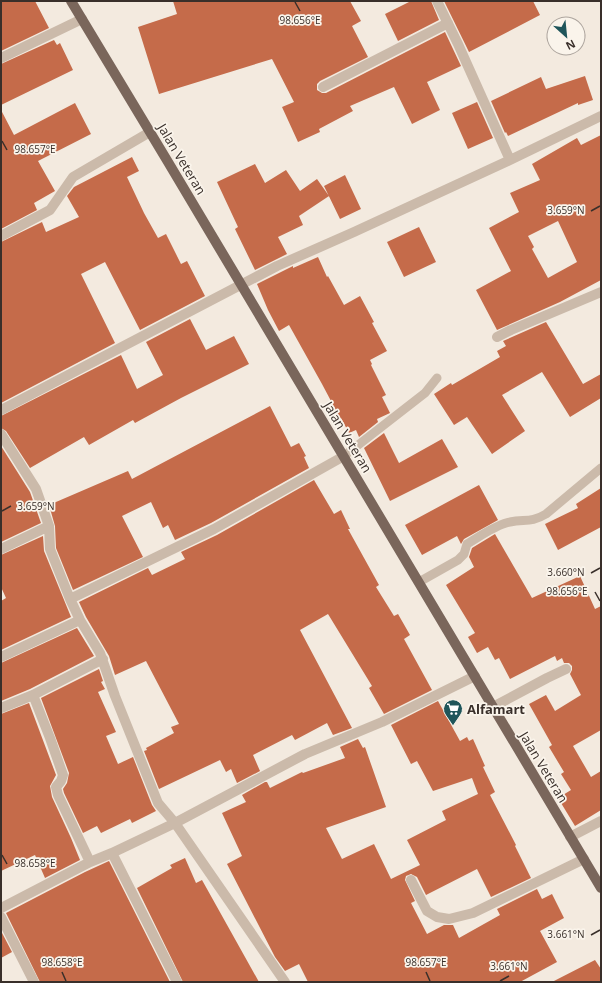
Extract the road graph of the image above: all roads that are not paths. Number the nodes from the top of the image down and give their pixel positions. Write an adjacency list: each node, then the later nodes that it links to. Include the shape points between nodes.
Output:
1 (71, 1): 3 (main road, Jalan Veteran)
2 (437, 1): 4 (street)
3 (82, 19): 5 (street); 8 (main road, Jalan Veteran)
4 (448, 23): 6 (street); 9 (street)
5 (1, 58)
6 (323, 88)
7 (601, 116): 9 (street)
8 (150, 132): 10 (street, via 73,177 50,210); 11 (main road, Jalan Veteran)
9 (510, 160): 11 (street, via 277,266)
10 (1, 236)
11 (242, 285): 15 (street); 17 (main road, Jalan Veteran)
12 (601, 292): 13 (street)
13 (497, 337)
14 (437, 378): 17 (lane, via 425,393)
15 (1, 410)
16 (1, 434): 19 (street, via 36,489)
17 (344, 456): 21 (main road, Jalan Veteran); 22 (street, via 214,529)
18 (601, 468): 21 (lane, via 546,514 538,519 501,525 467,544 464,554 458,560)
19 (49, 526): 20 (street); 22 (street, via 50,549)
20 (1, 549)
21 (419, 582): 27 (main road, Jalan Veteran)
22 (70, 599): 23 (street)
23 (80, 620): 24 (street); 25 (street)
24 (1, 657)
25 (102, 659): 28 (street); 32 (street, via 158,803)
26 (566, 669): 29 (street)
27 (475, 676): 29 (main road, Jalan Veteran); 32 (street, via 382,722 305,754)
28 (33, 695): 30 (street); 36 (street, via 63,775 56,787 58,795)
29 (493, 707): 33 (main road, Jalan Veteran)
30 (1, 708)
31 (601, 821): 33 (street)
32 (175, 823): 34 (street); 43 (street)
33 (570, 837): 35 (main road, Jalan Veteran)
34 (112, 853): 36 (street); 42 (street)
35 (584, 859): 37 (street, via 473,913 449,919 437,917 427,911); 38 (main road, Jalan Veteran)
36 (90, 862): 39 (street)
37 (411, 880)
38 (601, 888)
39 (1, 908)
40 (1, 917): 41 (street)
41 (34, 982)
42 (176, 982)
43 (285, 982)

